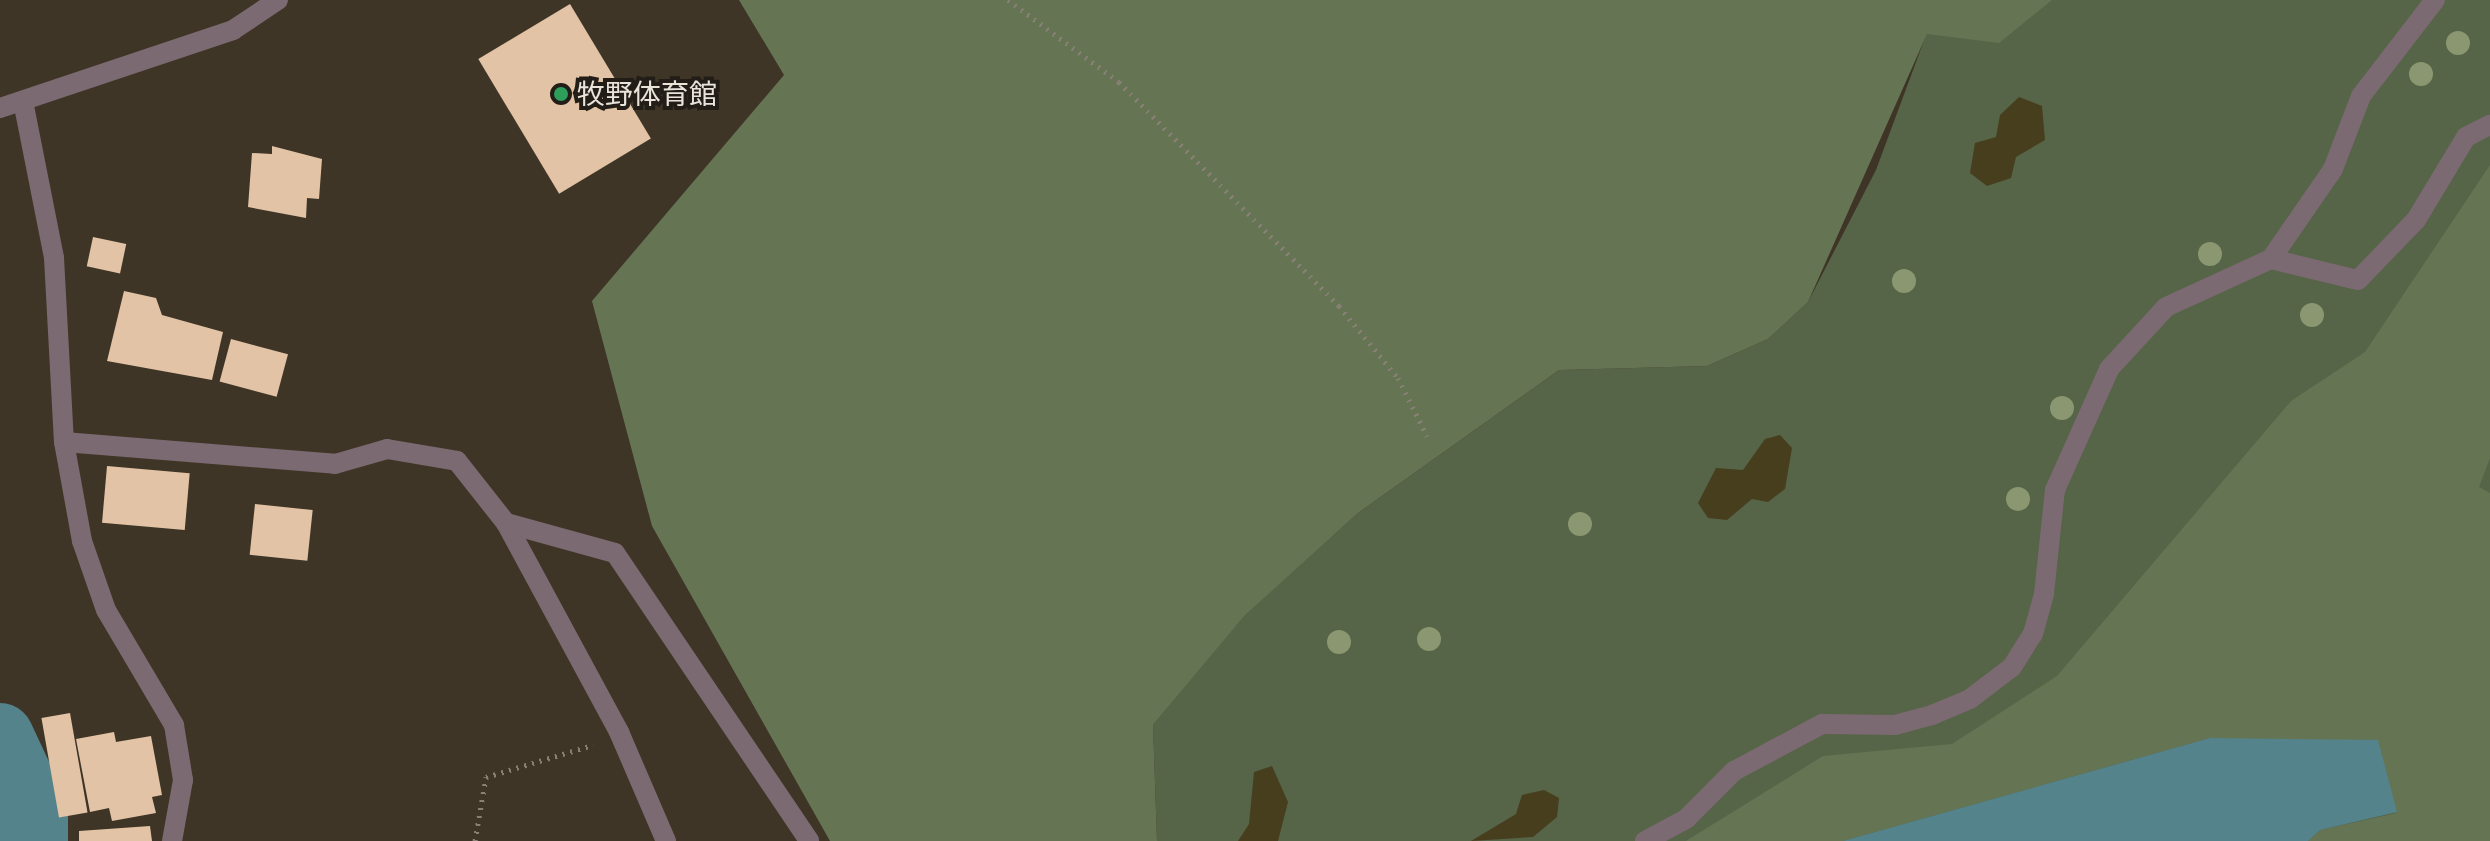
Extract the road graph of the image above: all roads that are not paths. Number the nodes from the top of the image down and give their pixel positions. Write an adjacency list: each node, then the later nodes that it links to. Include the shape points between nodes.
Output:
1 (278, 0): 3 (street, via 233,30)
2 (2435, 0): 6 (street, via 2361,96 2333,169)
3 (23, 101): 4 (street); 7 (street, via 54,258)
4 (0, 108)
5 (2490, 125): 6 (street, via 2466,137 2416,220 2358,280)
6 (2271, 259): 12 (street, via 2166,307 2109,369 2055,490 2044,594 2033,634 2012,667 1970,699 1932,715 1895,725 1822,724 1734,771 1686,819)
7 (64, 442): 8 (street, via 335,464 387,449 457,461); 9 (street, via 82,541 106,610 174,725 183,780)
8 (506, 523): 10 (street, via 619,732); 11 (street, via 615,553)
9 (172, 841)
10 (666, 841)
11 (809, 841)
12 (1645, 841)

